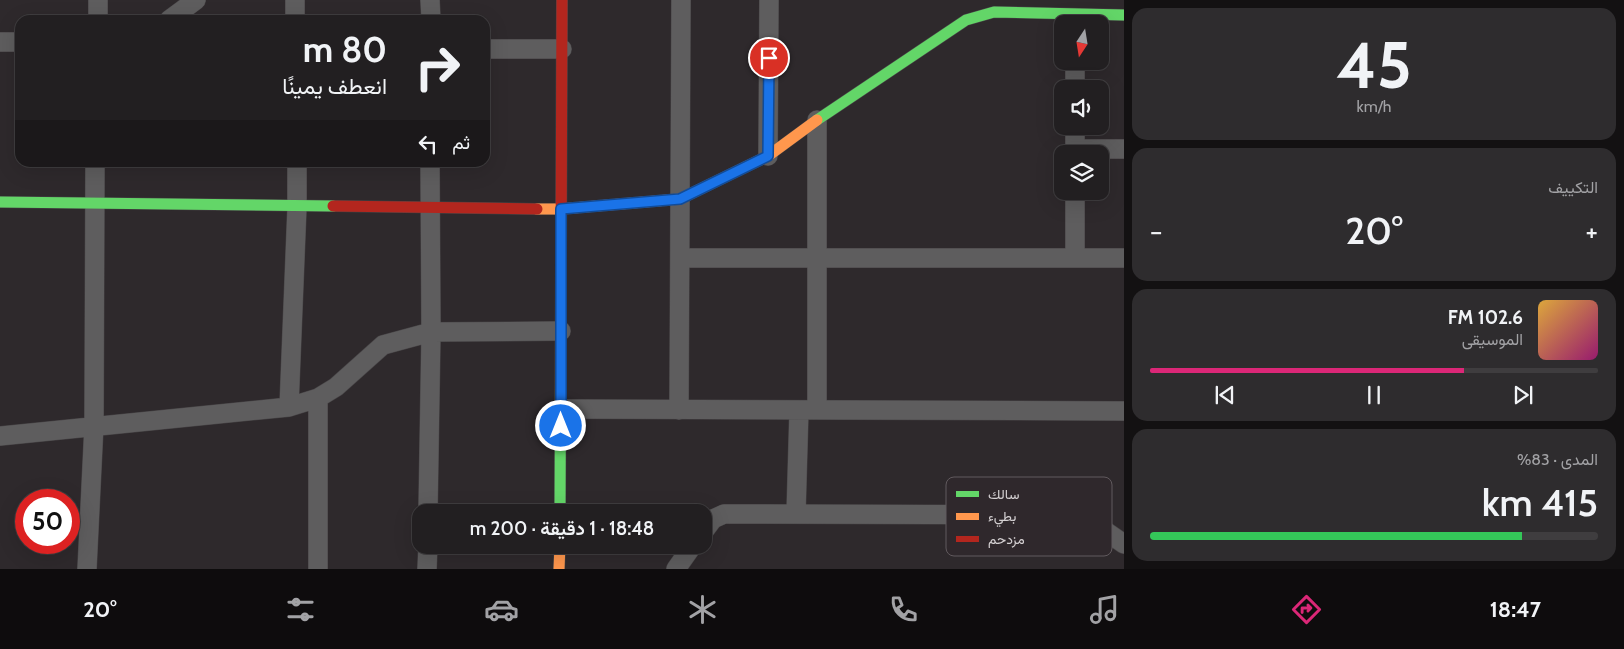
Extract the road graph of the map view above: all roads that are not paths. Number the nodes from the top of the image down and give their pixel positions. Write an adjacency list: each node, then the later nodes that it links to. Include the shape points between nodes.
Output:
1 (98, 0): 9 (street)
2 (196, 0): 10 (street)
3 (295, 0): 11 (street)
4 (430, 0): 12 (street)
5 (562, 0): 17 (street)
6 (681, 0): 25 (street)
7 (769, 0): 21 (street)
8 (1075, 13): 13 (street); 18 (street, via 994,12 966,20)
9 (98, 15)
10 (176, 15)
11 (295, 15)
12 (430, 15)
13 (1124, 15)
14 (0, 42): 15 (street)
15 (15, 42)
16 (490, 49): 17 (street)
17 (562, 49): 31 (street)
18 (816, 120): 21 (street); 33 (street)
19 (1124, 149): 20 (street)
20 (1109, 150)
21 (768, 156): 25 (street)
22 (95, 167): 28 (street)
23 (297, 167): 29 (street)
24 (430, 167): 30 (street)
25 (680, 199): 31 (street); 32 (street)
26 (1075, 200): 34 (street)
27 (0, 202): 28 (street)
28 (94, 203): 29 (street); 44 (street)
29 (297, 207): 30 (street); 39 (street)
30 (430, 208): 31 (street); 37 (street)
31 (561, 209): 36 (street)
32 (680, 258): 33 (street); 41 (street)
33 (817, 258): 34 (street); 42 (street)
34 (1075, 258): 35 (street)
35 (1124, 258)
36 (561, 331): 37 (street); 40 (street)
37 (431, 332): 38 (street, via 383,346 336,387); 46 (street)
38 (318, 398): 39 (street); 57 (street)
39 (289, 407): 44 (street)
40 (561, 409): 41 (street); 47 (street)
41 (679, 410): 42 (street)
42 (808, 410): 43 (street); 48 (street)
43 (1124, 411)
44 (94, 425): 45 (street); 56 (street)
45 (0, 436)
46 (428, 504)
47 (560, 504)
48 (796, 514): 49 (street); 50 (street, via 724,514)
49 (946, 515)
50 (712, 520)
51 (1112, 536): 52 (street)
52 (1124, 544)
53 (428, 554): 58 (street)
54 (560, 554): 59 (street)
55 (687, 554): 60 (street)
56 (87, 569)
57 (318, 569)
58 (427, 569)
59 (559, 569)
60 (676, 569)

